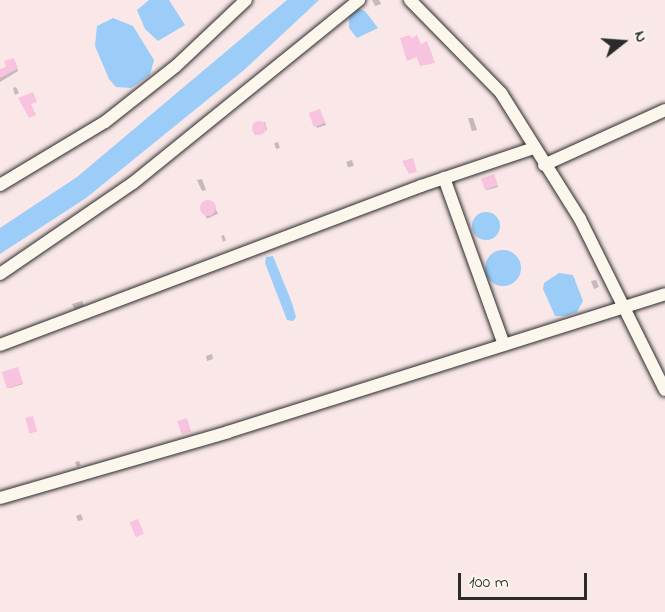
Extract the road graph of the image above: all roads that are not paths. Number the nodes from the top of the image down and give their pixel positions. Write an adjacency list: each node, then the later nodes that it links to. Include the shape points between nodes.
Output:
1 (246, 0): 8 (street, via 176,66 105,122)
2 (359, 0): 9 (street, via 252,91 133,183)
3 (410, 0): 5 (street, via 501,93)
4 (665, 110): 6 (street)
5 (534, 148): 6 (street); 7 (street)
6 (544, 165): 11 (street, via 580,219)
7 (444, 178): 12 (street); 13 (street)
8 (0, 185)
9 (0, 274)
10 (665, 294): 11 (street)
11 (625, 306): 13 (street); 14 (street)
12 (0, 345)
13 (504, 345): 15 (street)
14 (665, 390)
15 (0, 498)

